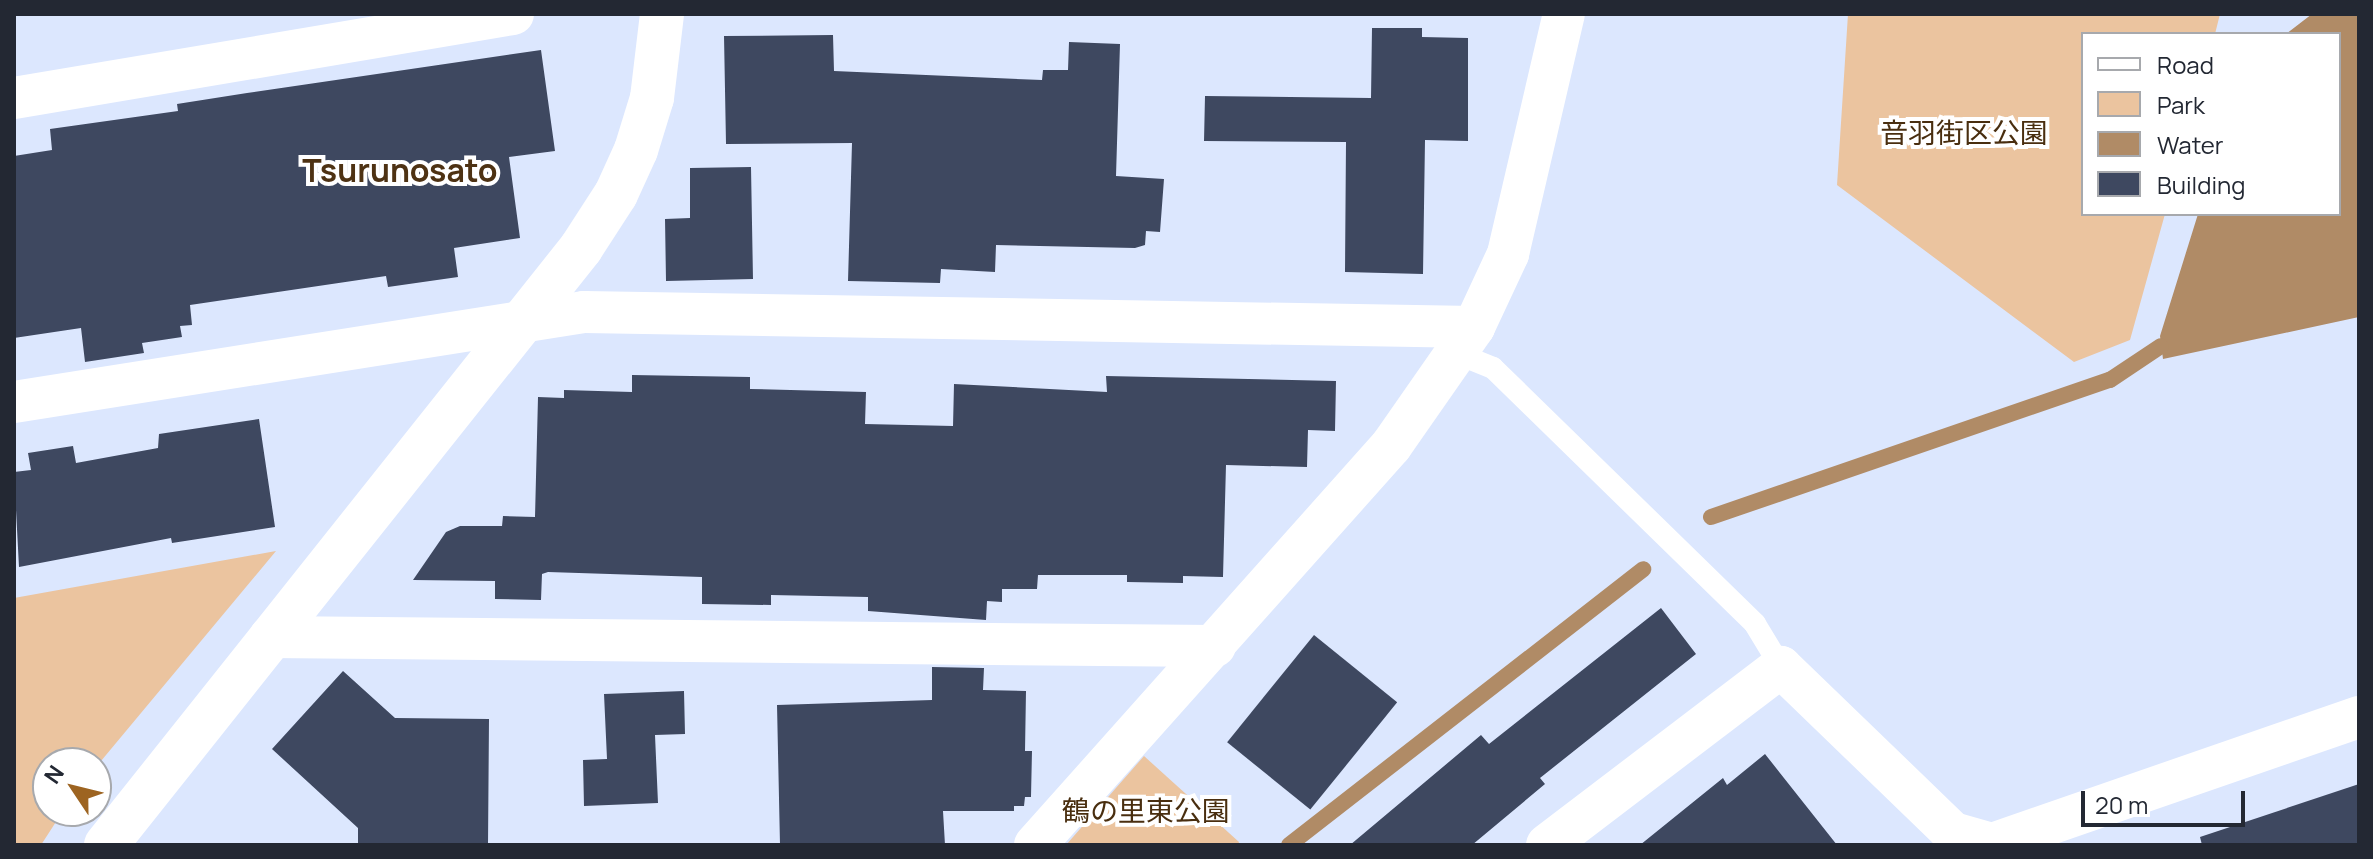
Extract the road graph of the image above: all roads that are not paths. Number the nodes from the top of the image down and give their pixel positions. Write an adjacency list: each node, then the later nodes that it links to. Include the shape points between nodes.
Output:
1 (513, 14): 4 (street)
2 (662, 14): 5 (street, via 652,98 631,161 581,248)
3 (1564, 14): 6 (street, via 1508,254)
4 (14, 98)
5 (526, 321): 6 (street, via 584,312); 7 (street); 8 (street)
6 (1465, 340): 9 (street, via 1391,446); 10 (lane, via 1755,624)
7 (14, 402)
8 (270, 637): 9 (street); 12 (street)
9 (1215, 646): 13 (street)
10 (1781, 667): 11 (street, via 1953,833 1992,844); 14 (street)
11 (2359, 717)
12 (106, 845)
13 (1035, 845)
14 (1547, 845)

